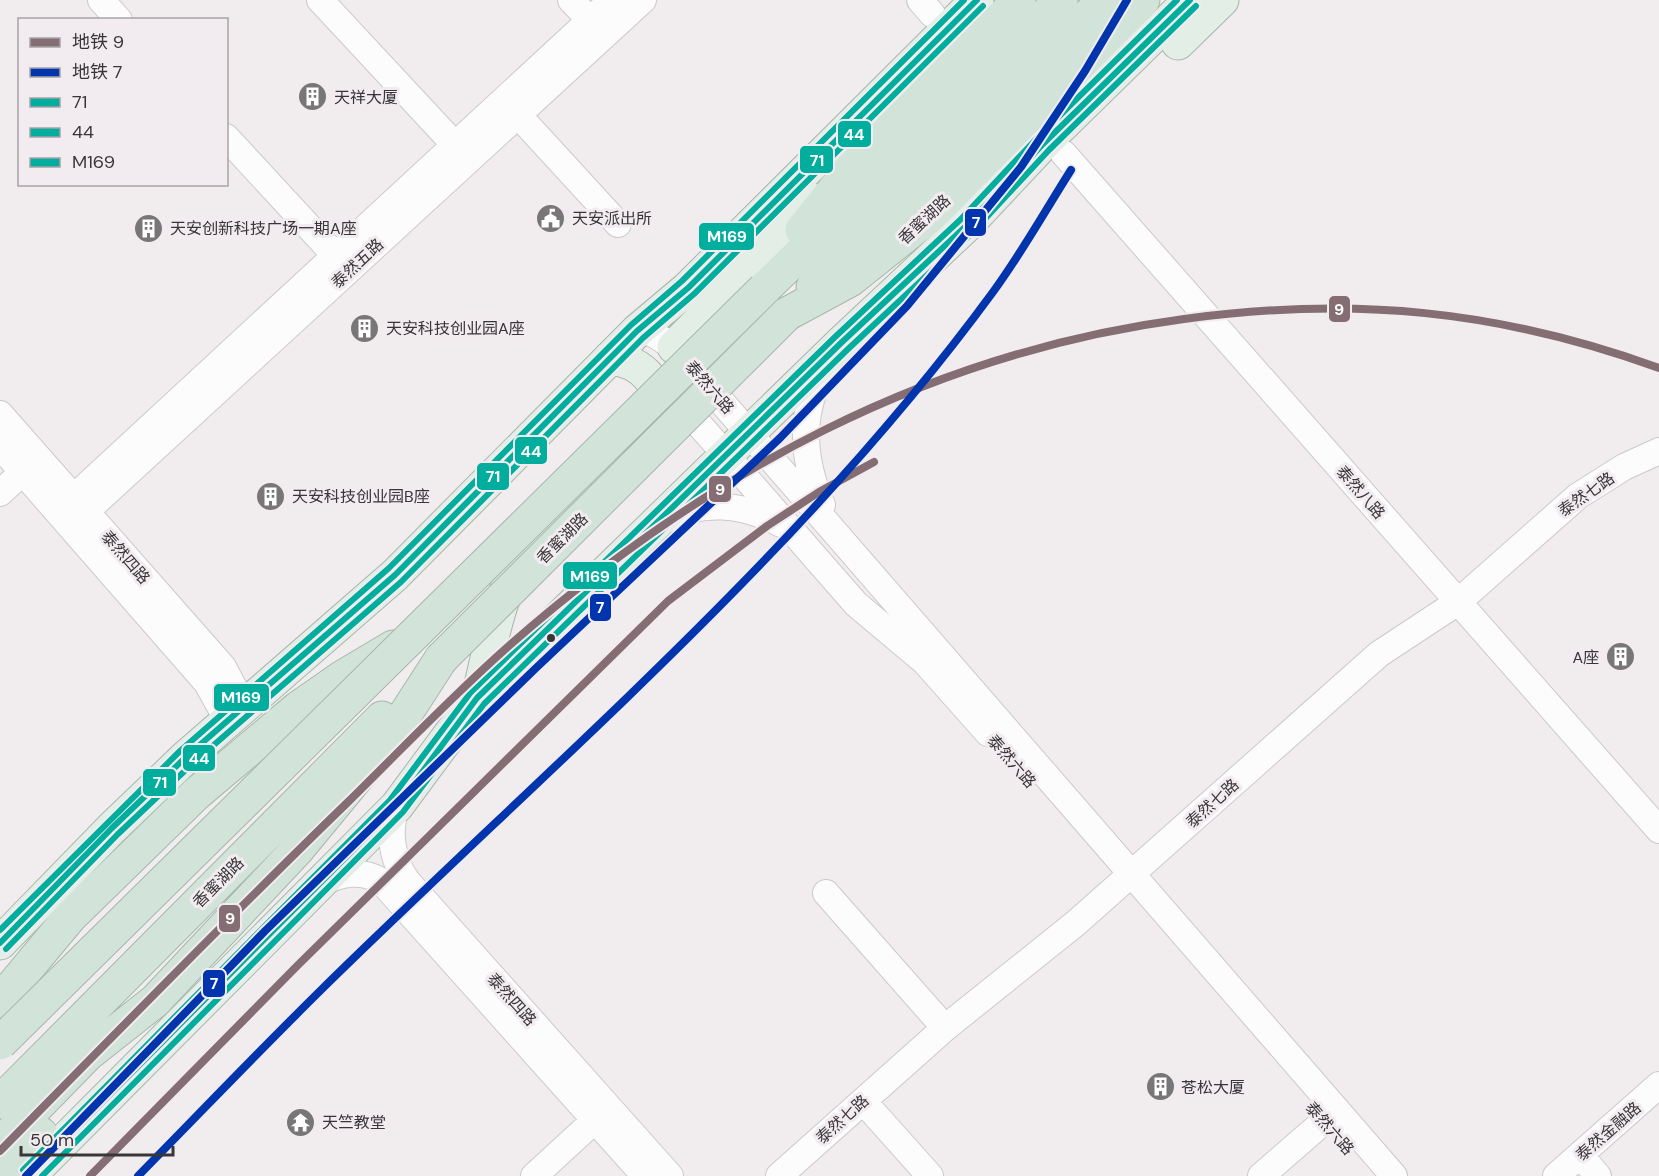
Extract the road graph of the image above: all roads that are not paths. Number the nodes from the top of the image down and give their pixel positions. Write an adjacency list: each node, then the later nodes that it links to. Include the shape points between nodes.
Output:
1 (101, 0): 14 (street)
2 (320, 0): 19 (street)
3 (571, 0): 15 (street)
4 (612, 0): 15 (street, 泰然五路)
5 (643, 0): 16 (street, 泰然五路)
6 (977, 0): 17 (main road)
7 (1019, 0): 24 (highway, via 830,191)
8 (1061, 0): 24 (highway)
9 (1104, 0): 25 (highway)
10 (1143, 0): 25 (highway, 香蜜湖路, via 930,216 886,255 850,280)
11 (1190, 0): 22 (main road, via 1043,144)
12 (1222, 0): 20 (main road)
13 (933, 4): 26 (main road, via 674,273)
14 (117, 18)
15 (590, 20): 19 (street, 泰然五路)
16 (518, 115): 21 (street); 23 (street, 泰然五路)
17 (858, 118): 26 (main road, via 688,288); 28 (main road, via 823,178 784,217 758,262)
18 (228, 139): 23 (street)
19 (455, 145): 23 (street, 泰然五路)
20 (1064, 154): 22 (main road, via 1036,180); 41 (street, 泰然八路)
21 (618, 225)
22 (966, 226): 27 (main road)
23 (342, 263): 37 (street, 泰然五路)
24 (764, 289): 42 (highway, bridge)
25 (787, 314): 43 (highway, 香蜜湖路, bridge)
26 (637, 331): 28 (street, 泰然六路, via 652,333); 29 (main road)
27 (841, 344): 31 (main road); 40 (street, 泰然六路, via 818,378 805,418 805,447 810,478)
28 (674, 346): 31 (street, 泰然六路); 34 (street, 泰然六路, via 668,374 674,395)
29 (610, 358): 44 (main road, via 627,360 644,369 656,386 657,409 643,431 551,522 522,557 508,585); 45 (main road, via 395,575)
30 (0, 414): 37 (street, 泰然四路)
31 (750, 433): 34 (main road); 40 (street, 泰然六路)
32 (0, 446): 35 (street, 泰然四路)
33 (1659, 451): 41 (street, 泰然七路, via 1624,467 1578,496)
34 (726, 456): 38 (main road); 39 (street, 泰然六路)
35 (23, 472): 36 (street); 37 (street, 泰然四路)
36 (0, 493)
37 (72, 512): 45 (street, 泰然四路, via 223,667)
38 (654, 526): 39 (street, via 678,512 699,506 722,506 766,515); 44 (main road)
39 (789, 528): 49 (street, 泰然六路, via 856,604 925,662)
40 (841, 536): 49 (street, 泰然六路)
41 (1458, 602): 48 (street, 泰然八路); 49 (street, 泰然七路, via 1379,654)
42 (417, 632): 53 (highway, bridge, via 341,678 256,741); 60 (highway, bridge)
43 (441, 658): 58 (highway, via 392,735 353,784); 63 (highway, 香蜜湖路)
44 (477, 698): 46 (main road)
45 (236, 714): 47 (main road)
46 (397, 806): 50 (main road); 73 (street, 泰然四路, via 392,823 393,846 407,881)
47 (112, 828): 52 (main road, via 55,865); 54 (main road)
48 (1659, 830)
49 (1126, 879): 59 (street, 泰然七路); 64 (street, 泰然六路)
50 (317, 887): 55 (main road); 65 (street, 泰然四路, via 333,877 351,874 366,874 381,881)
51 (826, 893): 59 (street)
52 (0, 910)
53 (70, 917): 56 (highway); 57 (highway)
54 (0, 943)
55 (241, 965): 69 (main road); 70 (main road, via 189,1041)
56 (0, 975)
57 (0, 1001)
58 (155, 1001): 66 (highway, via 88,1054); 68 (highway, via 102,1072)
59 (945, 1028): 62 (street, 泰然七路)
60 (0, 1043)
61 (1659, 1085): 67 (street, 泰然金融路)
62 (863, 1101): 74 (street, 泰然七路); 75 (street)
63 (0, 1102)
64 (1330, 1116): 76 (street); 77 (street, 泰然六路); 78 (street, 泰然六路)
65 (595, 1120): 71 (street); 72 (street, 泰然四路)
66 (0, 1144)
67 (1580, 1155): 79 (street, 泰然金融路); 80 (street)
68 (0, 1175)
69 (29, 1176)
70 (56, 1176)
71 (534, 1176)
72 (645, 1176)
73 (670, 1176)
74 (778, 1176)
75 (930, 1176)
76 (1262, 1176)
77 (1371, 1176)
78 (1394, 1176)
79 (1556, 1176)
80 (1598, 1176)

